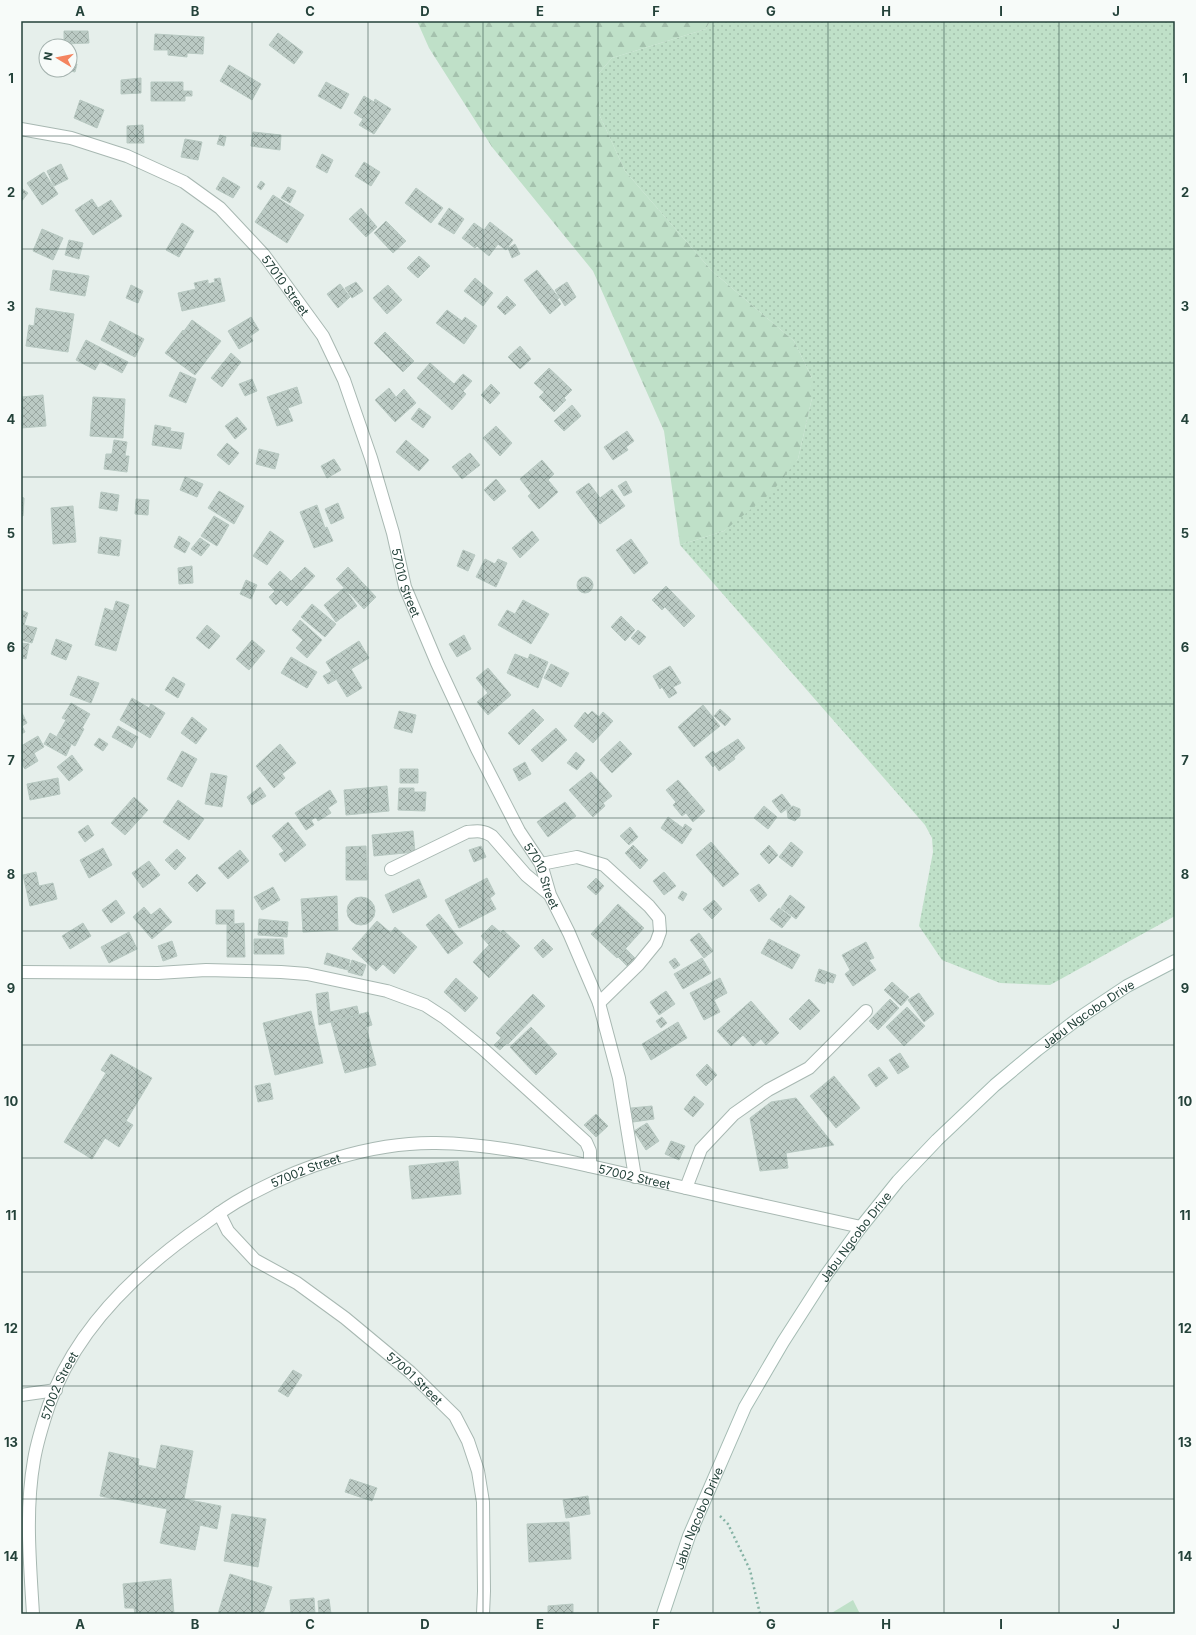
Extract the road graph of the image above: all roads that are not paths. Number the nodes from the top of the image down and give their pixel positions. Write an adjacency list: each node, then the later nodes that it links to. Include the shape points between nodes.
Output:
1 (21, 129): 2 (street, 57010 Street, via 78,140 127,156 184,182 220,208 264,254 290,289 323,336 344,380 371,458 393,533 405,587 437,663 519,831)
2 (541, 864): 4 (street, 57010 Street); 7 (street, via 578,857 604,865 659,918 660,932 656,943 638,965)
3 (391, 869): 4 (street, via 467,832 479,830 492,836 526,875)
4 (550, 895): 7 (street, 57010 Street)
5 (1175, 961): 13 (street, Jabu Ngcobo Drive, via 1127,986 1078,1018 995,1085 898,1181)
6 (21, 972): 9 (street, via 281,972 307,974 388,991 425,1005 482,1048 586,1142 590,1151)
7 (599, 1002): 10 (street, 57010 Street, via 619,1078)
8 (866, 1011): 11 (street, via 809,1068 768,1090 734,1114 701,1149)
9 (590, 1166): 10 (street, 57002 Street); 12 (street, 57002 Street, via 505,1149 462,1144 402,1145 355,1153 310,1168 244,1197)
10 (635, 1177): 11 (street, 57002 Street)
11 (686, 1188): 13 (street, 57002 Street)
12 (219, 1213): 14 (street, 57002 Street, via 183,1238 114,1300 84,1337); 17 (street, 57001 Street, via 228,1231 255,1260 297,1283 345,1318 410,1372 455,1416 468,1441 478,1471 483,1502)
13 (861, 1227): 18 (street, Jabu Ngcobo Drive, via 826,1275 745,1407 689,1536)
14 (56, 1390): 15 (street); 16 (street, 57002 Street, via 39,1438 28,1511)
15 (21, 1395)
16 (33, 1614)
17 (482, 1614)
18 (664, 1614)

